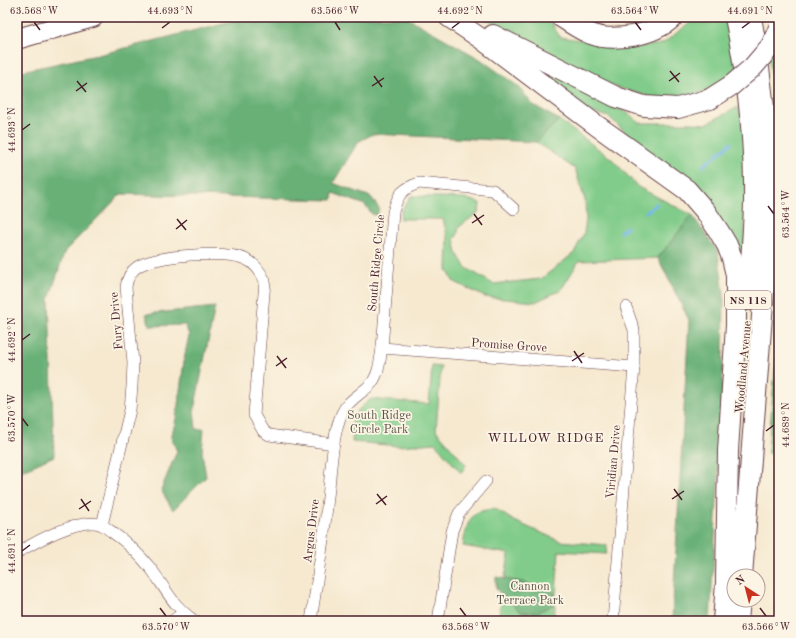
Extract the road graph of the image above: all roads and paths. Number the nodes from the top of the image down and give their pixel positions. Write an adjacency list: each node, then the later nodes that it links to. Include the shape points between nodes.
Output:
1 (48, 17): 8 (highway)
2 (93, 17): 10 (highway)
3 (561, 17): 4 (highway, via 592,35 627,37 654,29)
4 (673, 17)
5 (735, 17): 22 (highway, Woodland Avenue / NS 118, via 743,58 752,142 754,212)
6 (751, 17): 14 (highway, Woodland Avenue / NS 118, via 765,111 770,179 770,212)
7 (451, 18): 9 (highway, bridge, via 487,32 616,97 644,106 678,108 710,98 732,85 753,67 771,46); 21 (highway, via 687,190 706,212 727,245 736,275 736,325 728,451)
8 (17, 26)
9 (779, 28)
10 (17, 39)
11 (514, 209): 15 (street, South Ridge Circle, via 493,190 419,183 409,186 401,193 393,212)
12 (779, 215): 14 (highway, via 774,269)
13 (626, 307): 16 (street, Viridian Drive, via 634,330)
14 (761, 324): 23 (highway, Woodland Avenue / NS 118)
15 (382, 348): 16 (street, Promise Grove); 17 (street, South Ridge Circle, via 378,369 371,384 346,406 342,413)
16 (634, 367): 31 (street, Viridian Drive)
17 (334, 444): 19 (street, Fury Drive, via 269,435 263,431 254,415 264,282 260,271 251,262 234,256 194,254 149,261 138,266 127,279 133,363 130,410); 29 (street, Argus Drive, via 323,546)
18 (486, 481): 30 (street, via 459,513 452,531)
19 (102, 525): 20 (street, via 87,524 66,528); 26 (street, via 138,552)
20 (17, 553)
21 (733, 568)
22 (735, 568)
23 (735, 568)
24 (726, 608): 32 (highway, Woodland Avenue / NS 118)
25 (739, 608): 33 (highway)
26 (183, 613): 27 (street); 28 (street)
27 (172, 621)
28 (195, 621)
29 (311, 621)
30 (438, 621)
31 (613, 621)
32 (723, 621)
33 (738, 621)

